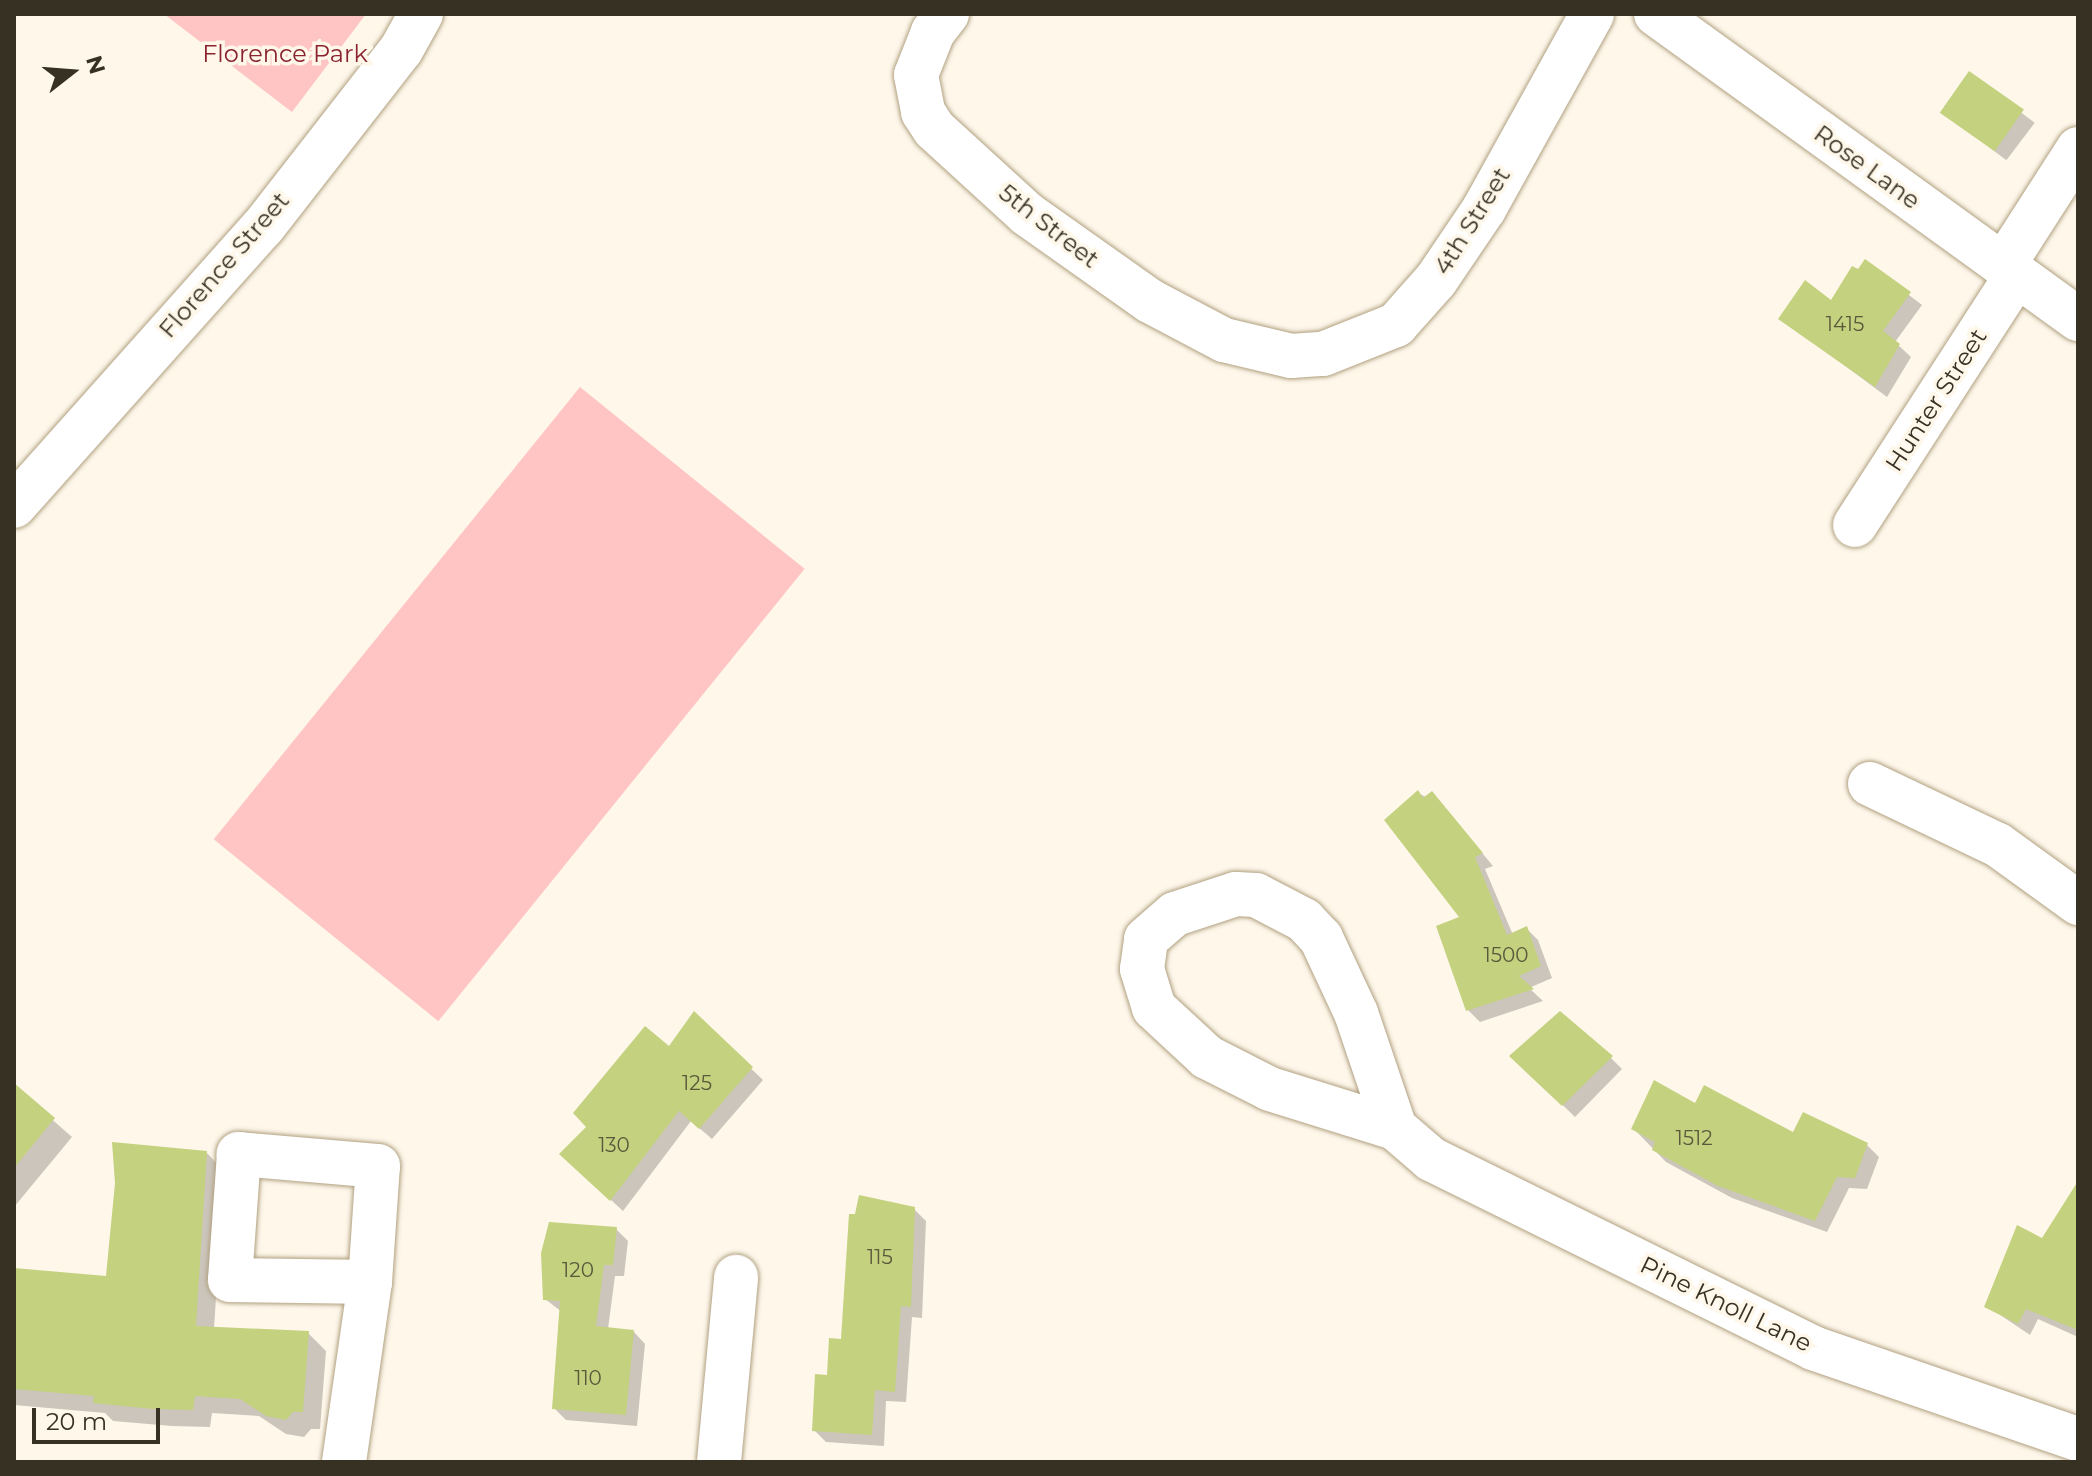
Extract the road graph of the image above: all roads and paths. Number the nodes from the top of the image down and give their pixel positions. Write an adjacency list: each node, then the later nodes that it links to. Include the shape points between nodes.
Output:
1 (421, 14): 9 (street, Florence Street, via 401,50 263,227)
2 (947, 14): 8 (street, 5th Street, via 933,32 916,75 923,112 934,129 1027,214 1150,301 1224,340)
3 (1592, 14): 8 (street, 4th Street, via 1484,209 1396,325 1323,354)
4 (1656, 14): 6 (street, Rose Lane)
5 (2078, 149): 6 (street, Hunter Street)
6 (2010, 271): 7 (street, Rose Lane); 10 (street, Hunter Street)
7 (2078, 319)
8 (1291, 356)
9 (14, 506)
10 (1855, 525)
11 (1870, 784): 12 (street, via 1998,845)
12 (2078, 903)
13 (1395, 1128): 13 (street, Pine Knoll Lane, via 1356,1013 1321,938 1304,920 1256,895 1236,894 1175,914 1146,939 1142,969 1154,1008 1207,1057 1270,1089); 16 (street, Pine Knoll Lane, via 1431,1159 1813,1348)
14 (736, 1277): 18 (street)
15 (370, 1282): 17 (street)
16 (2078, 1439)
17 (344, 1462)
18 (719, 1462)

